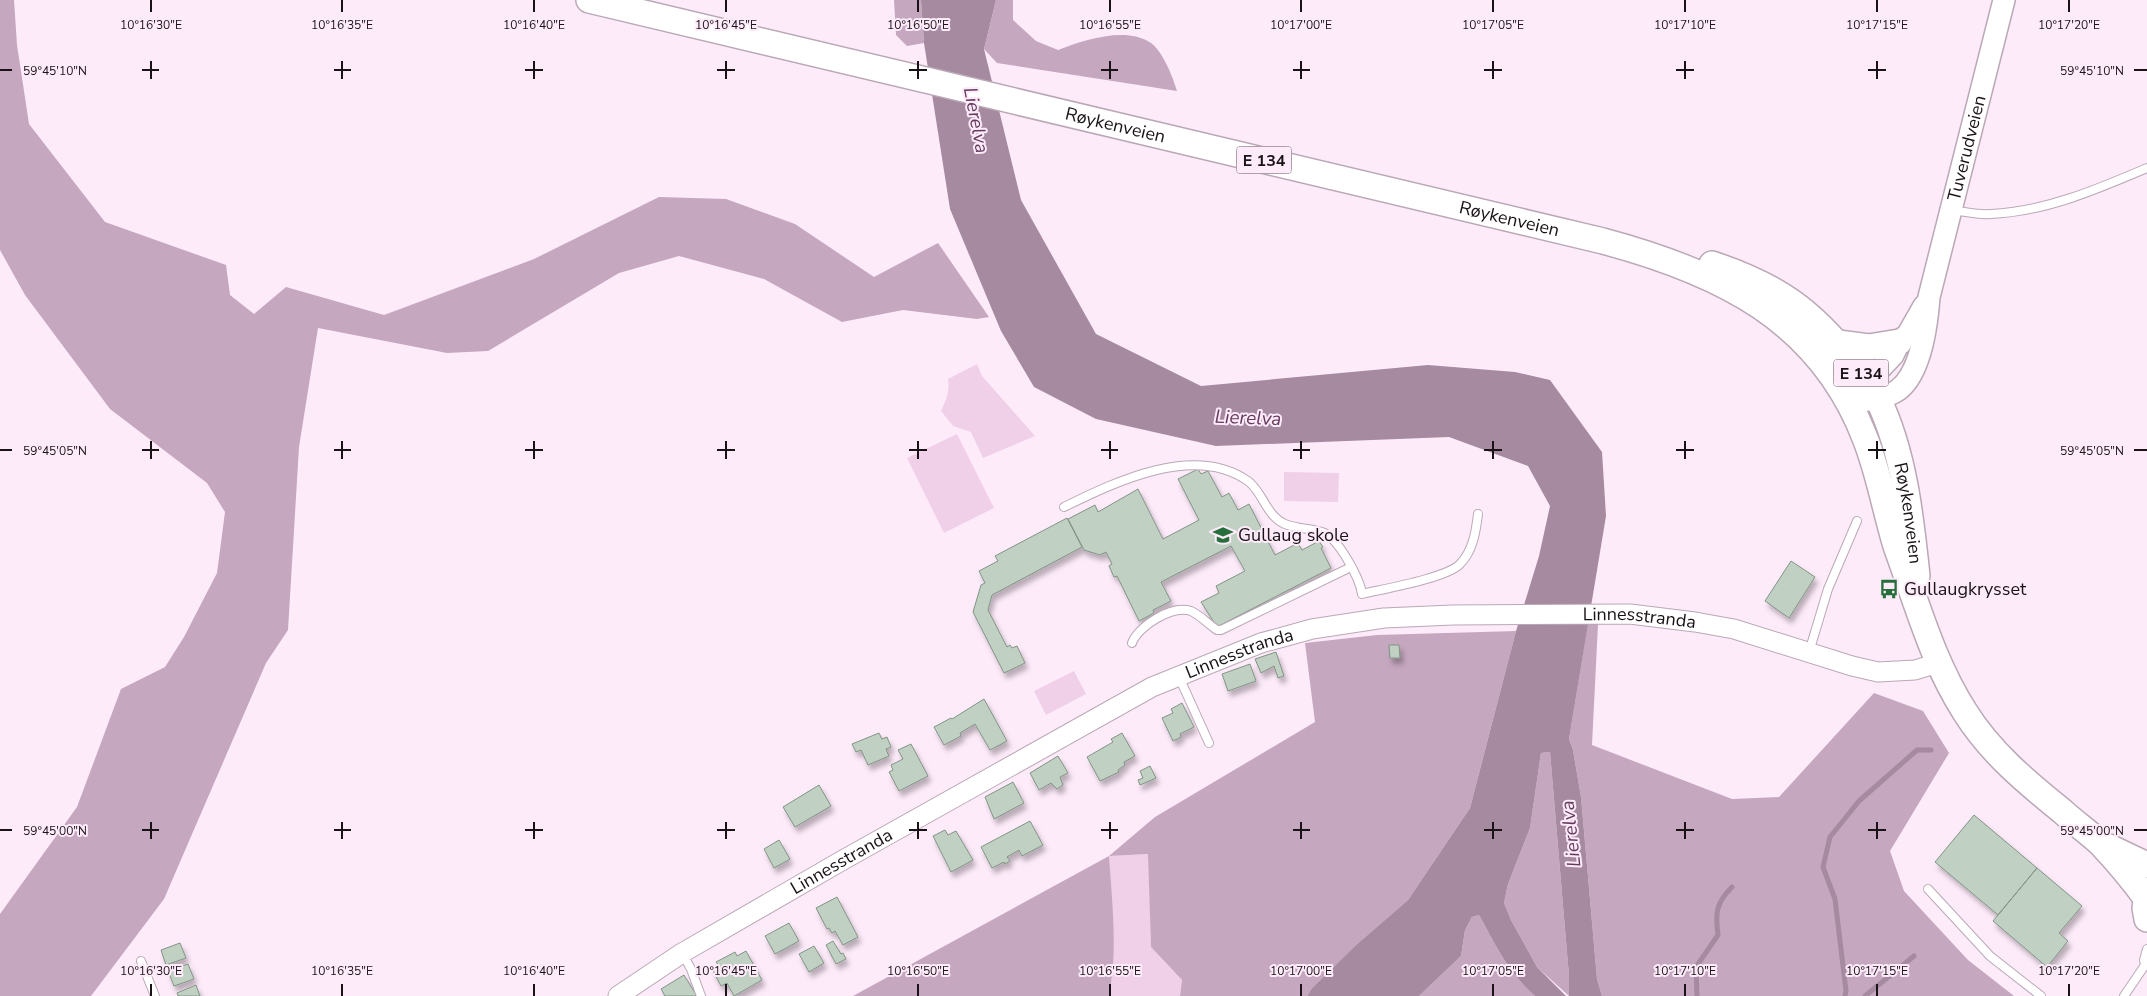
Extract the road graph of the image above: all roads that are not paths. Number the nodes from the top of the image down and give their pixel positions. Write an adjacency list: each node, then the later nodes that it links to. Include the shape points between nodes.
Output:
1 (589, 0): 5 (highway, Røykenveien / E 134)
2 (2004, 0): 4 (main road, Tuverudveien)
3 (2147, 168): 4 (lane, via 2036,208 1991,214)
4 (1951, 209): 6 (main road, Tuverudveien)
5 (1643, 252): 8 (highway, Røykenveien / E 134, via 1707,262 1758,281 1788,298); 10 (highway, Røykenveien / E 134, via 1733,289 1781,322 1835,378)
6 (1929, 297): 7 (main road, Tuverudveien, via 1913,326); 9 (main road, Tuverudveien, via 1925,334 1909,378 1898,390)
7 (1899, 342): 8 (highway, E 134, via 1869,347); 9 (main road, Tuverudveien)
8 (1838, 343): 9 (highway, Røykenveien / E 134)
9 (1873, 390): 10 (main road, Tuverudveien); 15 (highway, Røykenveien / E 134, via 1895,445 1902,474)
10 (1849, 402): 15 (highway, Røykenveien / E 134, via 1872,459)
11 (1064, 507): 14 (lane, via 1125,478 1153,471 1204,465 1228,470 1250,483 1274,516 1284,524 1324,532 1336,543)
12 (1478, 514): 14 (lane, via 1465,558 1446,572 1362,594)
13 (1857, 521): 17 (lane, via 1828,590)
14 (1351, 567): 16 (lane, via 1221,630 1188,610 1171,612 1142,629)
15 (1922, 621): 18 (highway, Røykenveien / E 134)
16 (1132, 643)
17 (1809, 652): 18 (street, Linnesstranda, via 1878,672 1915,670); 19 (street, Linnesstranda, via 1734,630 1630,614 1384,618 1312,630 1261,643)
18 (1938, 663): 21 (highway, Røykenveien / E 134, via 1965,713 1999,756)
19 (1178, 675): 20 (lane); 27 (street, Linnesstranda, via 1049,743)
20 (1209, 743)
21 (2100, 843): 22 (highway, Røykenveien / E 134); 24 (highway, Røykenveien / E 134)
22 (2147, 865)
23 (1928, 889): 33 (lane, via 1990,956)
24 (2147, 897): 25 (highway, E 134)
25 (2147, 919)
26 (2147, 950): 29 (lane)
27 (682, 954): 31 (street, Linnesstranda); 32 (lane)
28 (141, 961): 30 (lane)
29 (2146, 966): 34 (lane)
30 (155, 996)
31 (618, 996)
32 (701, 996)
33 (2041, 996)
34 (2124, 996)

